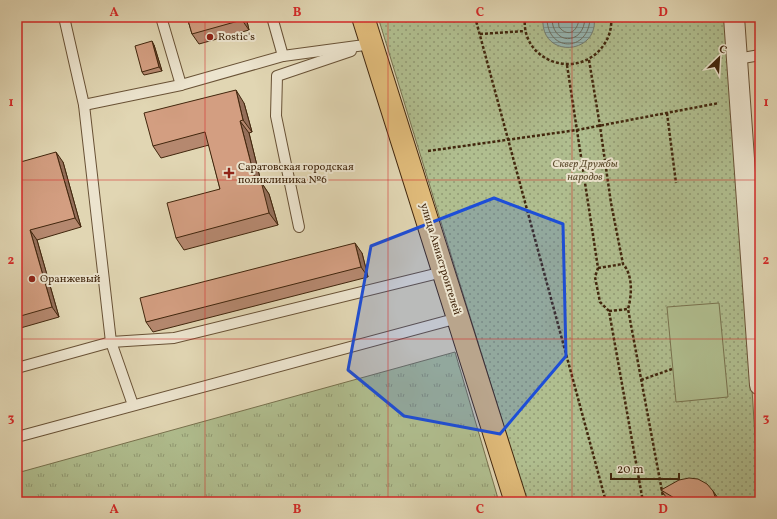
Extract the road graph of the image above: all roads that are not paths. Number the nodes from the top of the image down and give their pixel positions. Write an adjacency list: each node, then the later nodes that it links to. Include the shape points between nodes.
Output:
1 (64, 17): 11 (lane)
2 (161, 17): 10 (lane)
3 (272, 17): 8 (lane)
4 (364, 17): 6 (main road, улица Авиастроителей)
5 (734, 17): 9 (street)
6 (372, 44): 8 (lane); 12 (lane, via 277,76 276,116); 13 (main road, улица Авиастроителей)
7 (760, 55): 9 (lane)
8 (283, 56): 10 (lane)
9 (737, 59): 15 (street)
10 (181, 85): 11 (lane)
11 (84, 105): 16 (lane)
12 (299, 227)
13 (443, 272): 14 (main road, улица Авиастроителей); 16 (lane, via 174,338)
14 (458, 318): 19 (lane); 21 (main road, улица Авиастроителей)
15 (758, 320): 18 (street)
16 (110, 342): 17 (lane); 19 (lane)
17 (17, 368)
18 (760, 385)
19 (133, 405): 20 (lane)
20 (17, 437)
21 (516, 502)

